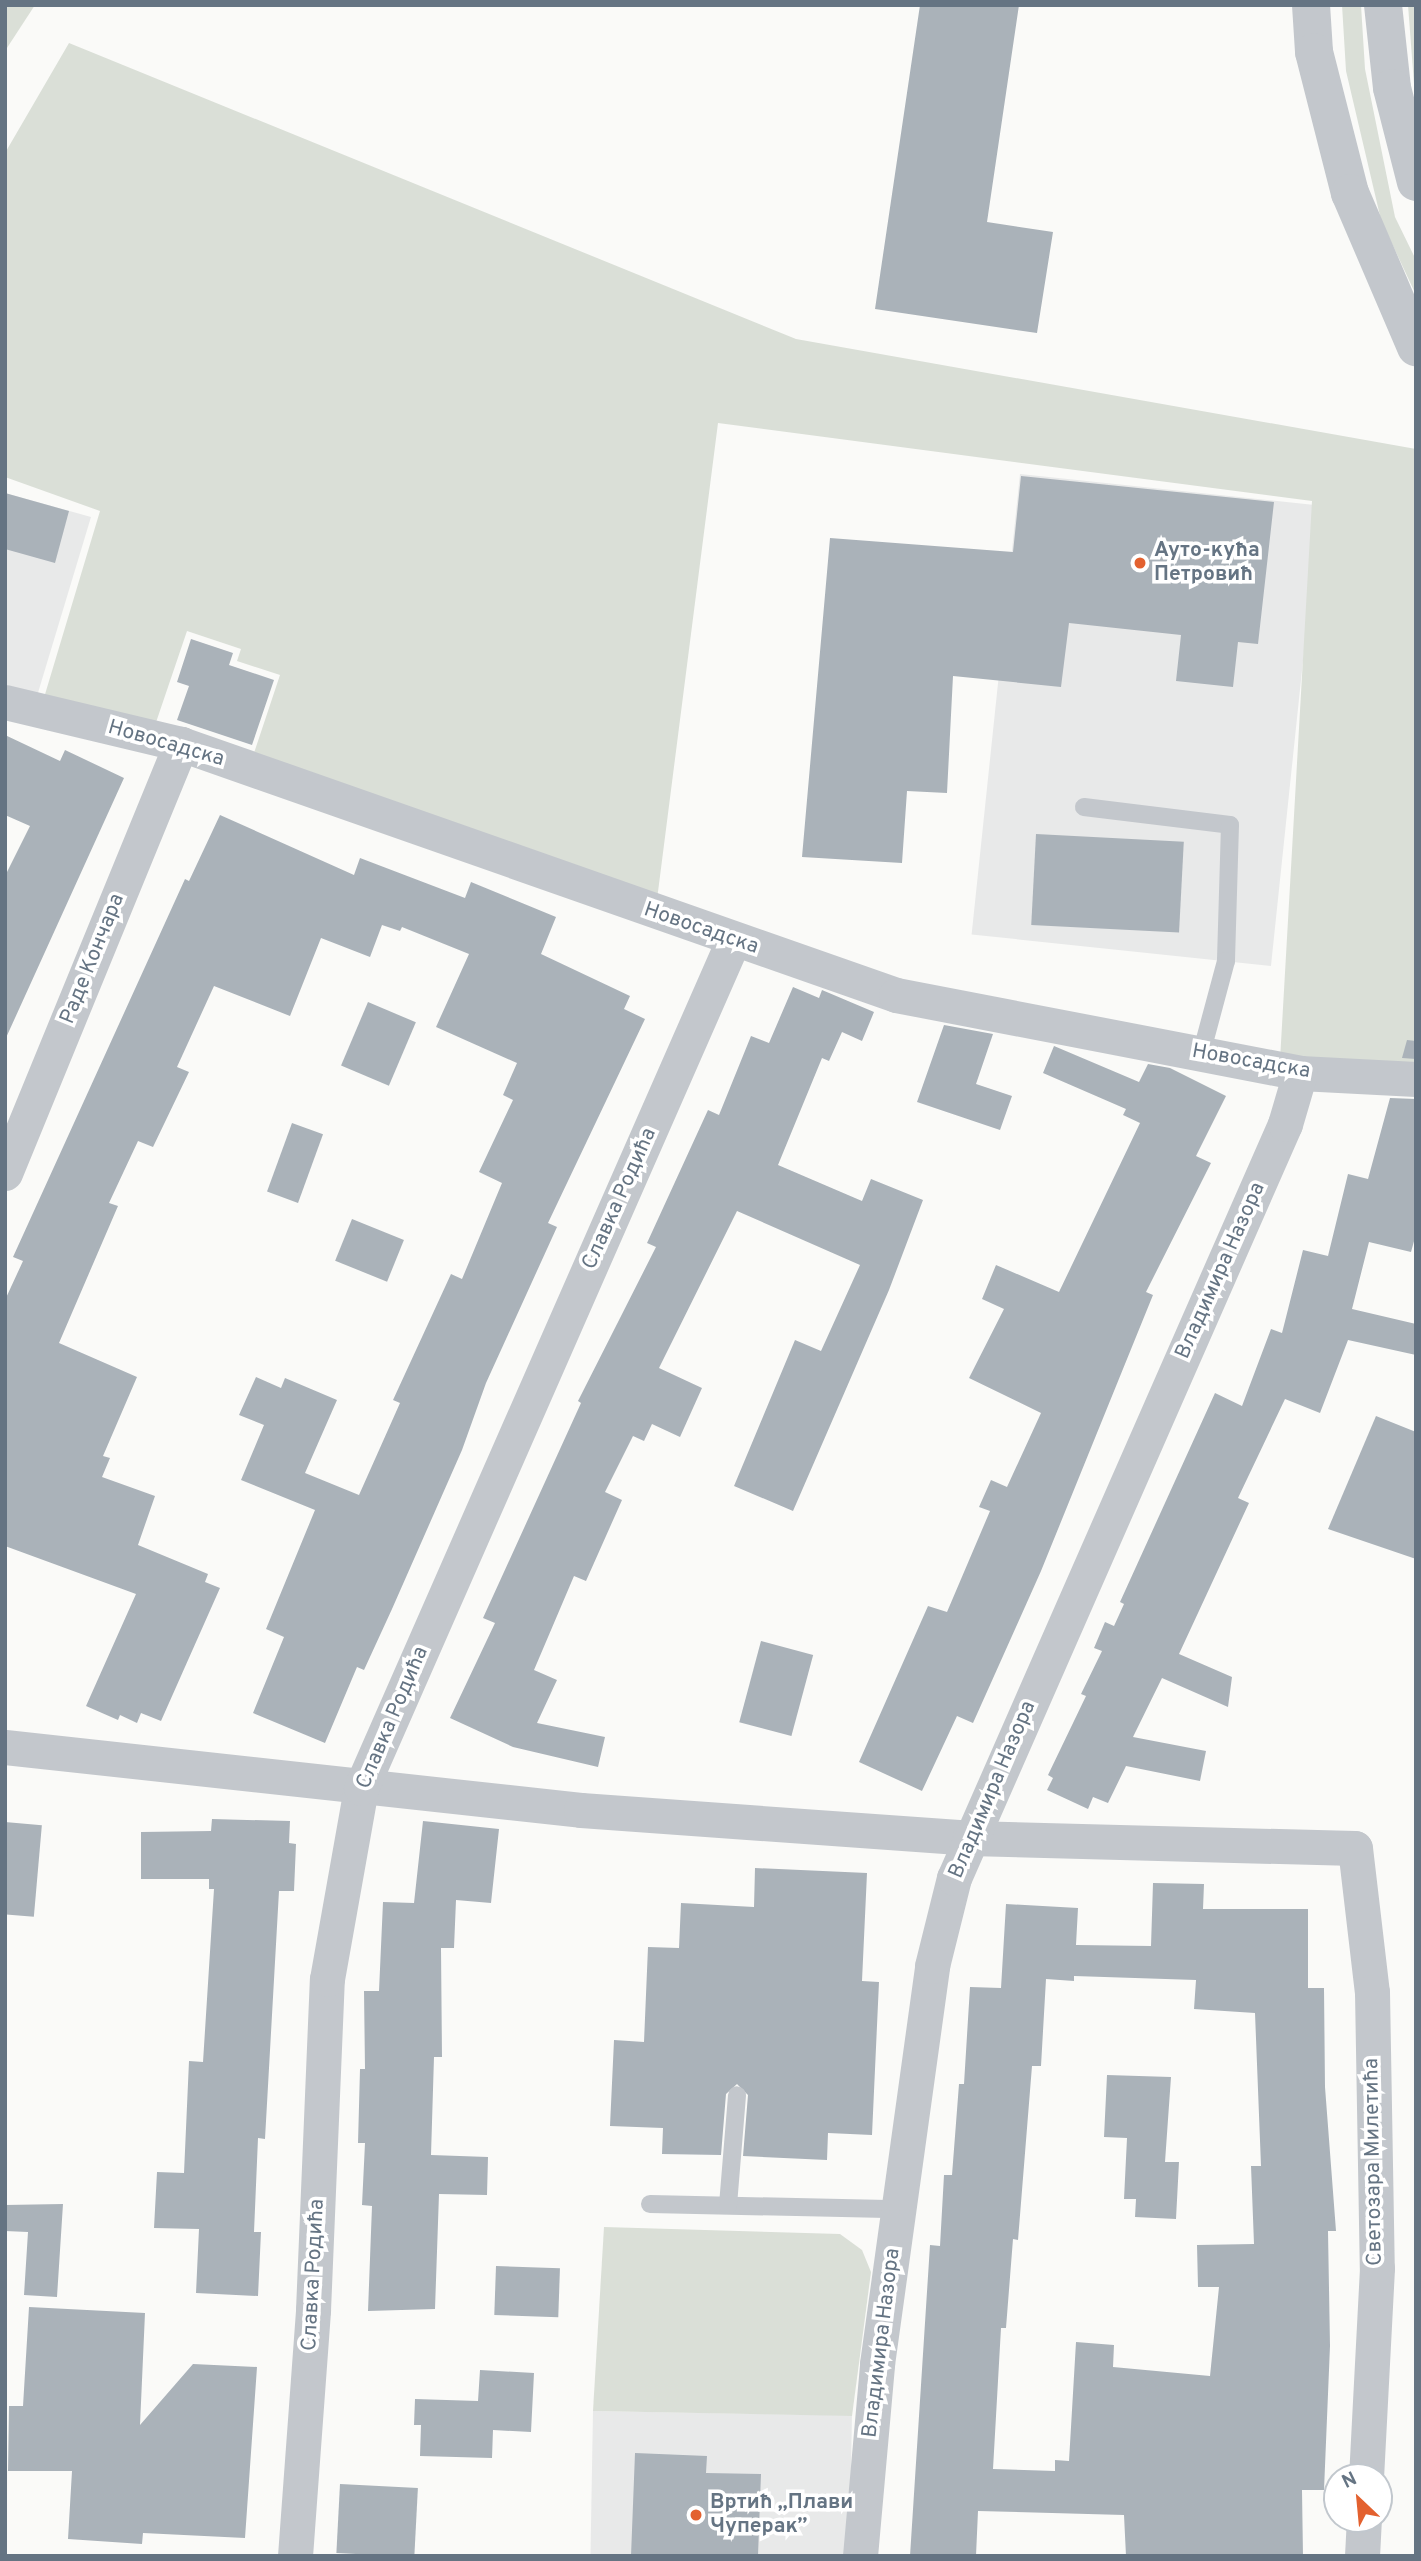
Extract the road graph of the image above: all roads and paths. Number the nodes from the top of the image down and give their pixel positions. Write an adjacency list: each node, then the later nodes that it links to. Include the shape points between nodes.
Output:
1 (1311, 5): 4 (street, via 1314,52 1350,193)
2 (1383, 5): 3 (street, via 1392,88)
3 (1416, 182)
4 (1416, 346)
5 (5, 702): 6 (street, Новосадска)
6 (181, 744): 8 (street, Новосадска); 12 (street, Раде Кончара)
7 (1084, 807): 9 (lane, via 1230,825 1226,961)
8 (733, 941): 9 (street, Новосадска, via 896,995); 14 (street, Славка Родића)
9 (1201, 1054): 10 (street, Новосадска)
10 (1300, 1073): 11 (street, Новосадска); 15 (street, Владимира Назора, via 1285,1124)
11 (1416, 1079)
12 (5, 1173)
13 (5, 1747): 14 (street)
14 (362, 1788): 15 (street); 22 (street, Славка Родића, via 327,1979 313,2310)
15 (969, 1838): 19 (street, Владимира Назора, via 932,1966); 20 (street, Светозара Милетића, via 1355,1848 1372,1992 1377,2255)
16 (737, 2095): 18 (lane)
17 (650, 2204): 18 (lane)
18 (728, 2205): 19 (lane)
19 (899, 2209): 23 (street, Владимира Назора, via 877,2364)
20 (1367, 2463)
21 (1363, 2533): 24 (street)
22 (295, 2556)
23 (860, 2556)
24 (1362, 2556)

